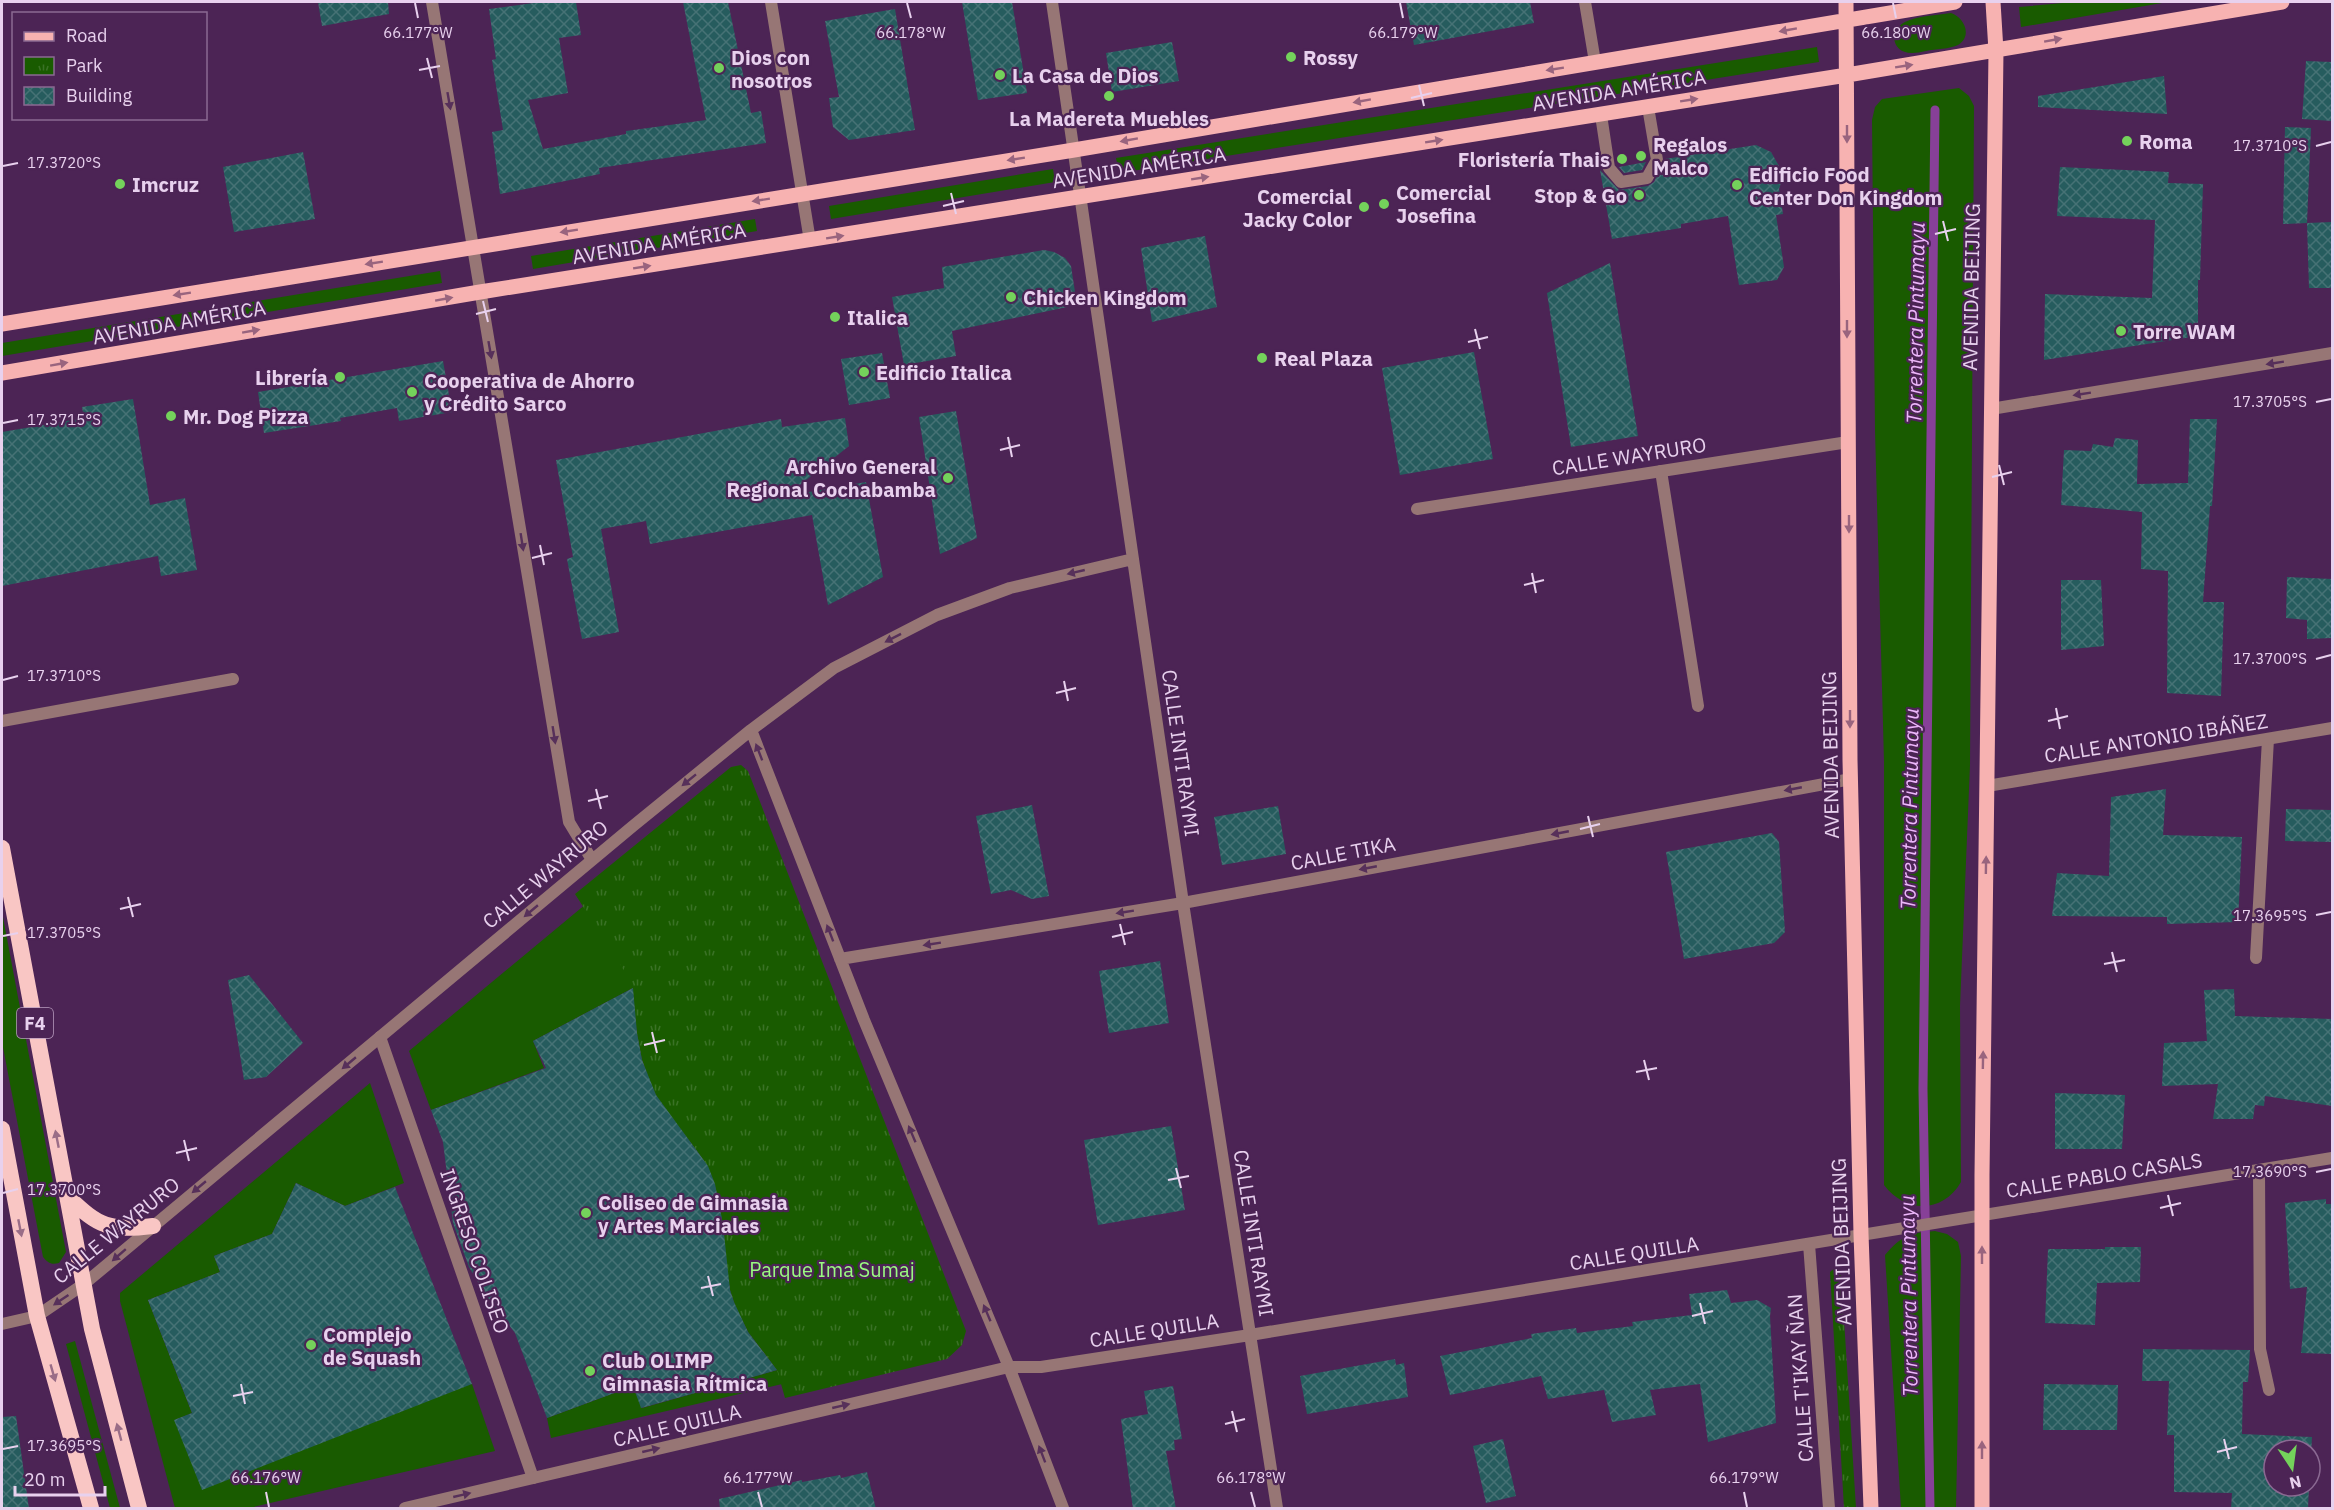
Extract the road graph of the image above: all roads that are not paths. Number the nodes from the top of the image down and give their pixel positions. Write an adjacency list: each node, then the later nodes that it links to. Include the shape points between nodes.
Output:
1 (432, 2): 19 (street, one-way to 19)
2 (771, 2): 16 (street)
3 (1052, 2): 15 (street, CALLE INTI RAYMI)
4 (1585, 2): 11 (street)
5 (1846, 2): 9 (main road, AVENIDA BEIJING)
6 (1955, 2): 9 (main road, AVENIDA AMÉRICA)
7 (1993, 2): 10 (main road, AVENIDA BEIJING)
8 (2282, 2): 10 (main road, AVENIDA AMÉRICA, one-way to 8)
9 (1846, 20): 11 (main road, AVENIDA AMÉRICA, one-way to 11); 12 (main road, AVENIDA BEIJING)
10 (1996, 51): 12 (main road, AVENIDA AMÉRICA, one-way to 10); 24 (main road, AVENIDA BEIJING)
11 (1595, 62): 15 (main road, AVENIDA AMÉRICA, one-way to 15)
12 (1846, 75): 13 (main road, AVENIDA AMÉRICA, one-way to 12); 25 (main road, AVENIDA BEIJING, one-way to 25)
13 (1648, 107): 14 (main road, AVENIDA AMÉRICA); 14 (street, via 1657,160 1647,178 1638,180 1621,182 1609,168)
14 (1601, 115): 17 (main road, AVENIDA AMÉRICA, one-way to 14)
15 (1074, 150): 16 (main road, AVENIDA AMÉRICA, one-way to 16); 17 (street, CALLE INTI RAYMI)
16 (802, 193): 18 (street); 19 (main road, AVENIDA AMÉRICA, one-way to 19)
17 (1080, 197): 18 (main road, AVENIDA AMÉRICA, one-way to 17); 28 (street, CALLE INTI RAYMI)
18 (810, 241): 20 (main road, AVENIDA AMÉRICA, one-way to 18)
19 (473, 247): 20 (street); 21 (main road, AVENIDA AMÉRICA, one-way to 21)
20 (480, 292): 23 (main road, AVENIDA AMÉRICA, one-way to 20); 38 (street, one-way to 38, via 569,822)
21 (2, 324)
22 (2332, 353): 24 (street, one-way to 24)
23 (2, 373)
24 (1991, 409): 36 (main road, AVENIDA BEIJING)
25 (1848, 442): 26 (street, CALLE WAYRURO); 35 (main road, AVENIDA BEIJING, one-way to 35)
26 (1661, 471): 27 (street, CALLE WAYRURO); 30 (street)
27 (1417, 509)
28 (1133, 559): 33 (street, CALLE WAYRURO, one-way to 33, via 1010,588 937,615 834,668); 39 (street, CALLE INTI RAYMI)
29 (232, 679): 31 (street)
30 (1698, 706)
31 (2, 721)
32 (2332, 729): 34 (street, CALLE ANTONIO IBÁÑEZ)
33 (751, 730): 38 (street, CALLE WAYRURO, one-way to 38); 41 (street, one-way to 33)
34 (2268, 739): 36 (street, CALLE ANTONIO IBÁÑEZ); 40 (street)
35 (1851, 778): 39 (street, CALLE TIKA, one-way to 39); 50 (main road, AVENIDA BEIJING)
36 (1986, 786): 47 (main road, AVENIDA BEIJING, one-way to 36)
37 (2, 848): 46 (highway, F4, one-way to 37)
38 (592, 860): 42 (street, CALLE WAYRURO, one-way to 42)
39 (1183, 903): 41 (street, CALLE TIKA, one-way to 41); 55 (street, CALLE INTI RAYMI)
40 (2256, 958)
41 (840, 959): 56 (street, one-way to 41)
42 (380, 1037): 49 (street, CALLE WAYRURO, one-way to 49); 58 (street, INGRESO COLISEO)
43 (2, 1129): 53 (highway, one-way to 53)
44 (2332, 1158): 45 (street, CALLE PABLO CASALS)
45 (2259, 1170): 47 (street, CALLE PABLO CASALS); 57 (street, via 2260,1349)
46 (68, 1197): 49 (highway, via 104,1226); 52 (highway, F4)
47 (1982, 1214): 48 (street, CALLE PABLO CASALS); 66 (main road, AVENIDA BEIJING, one-way to 47)
48 (1917, 1225): 50 (street, CALLE QUILLA)
49 (153, 1226): 52 (street, CALLE WAYRURO, one-way to 52)
50 (1861, 1234): 51 (street, CALLE QUILLA); 65 (main road, AVENIDA BEIJING)
51 (1809, 1244): 55 (street, CALLE QUILLA); 64 (street, CALLE T'IKAY ÑAN)
52 (84, 1284): 53 (street, CALLE WAYRURO, one-way to 53); 60 (highway, F4, one-way to 52)
53 (37, 1316): 54 (street); 59 (highway, one-way to 59)
54 (2, 1324)
55 (1250, 1335): 56 (street, CALLE QUILLA, via 1041,1367); 63 (street, CALLE INTI RAYMI)
56 (1010, 1367): 58 (street, CALLE QUILLA, one-way to 56); 62 (street, one-way to 56)
57 (2269, 1390)
58 (533, 1478): 61 (street, CALLE QUILLA, one-way to 58)
59 (91, 1509)
60 (139, 1509)
61 (405, 1509)
62 (1063, 1509)
63 (1277, 1509)
64 (1829, 1509)
65 (1871, 1509)
66 (1982, 1509)

